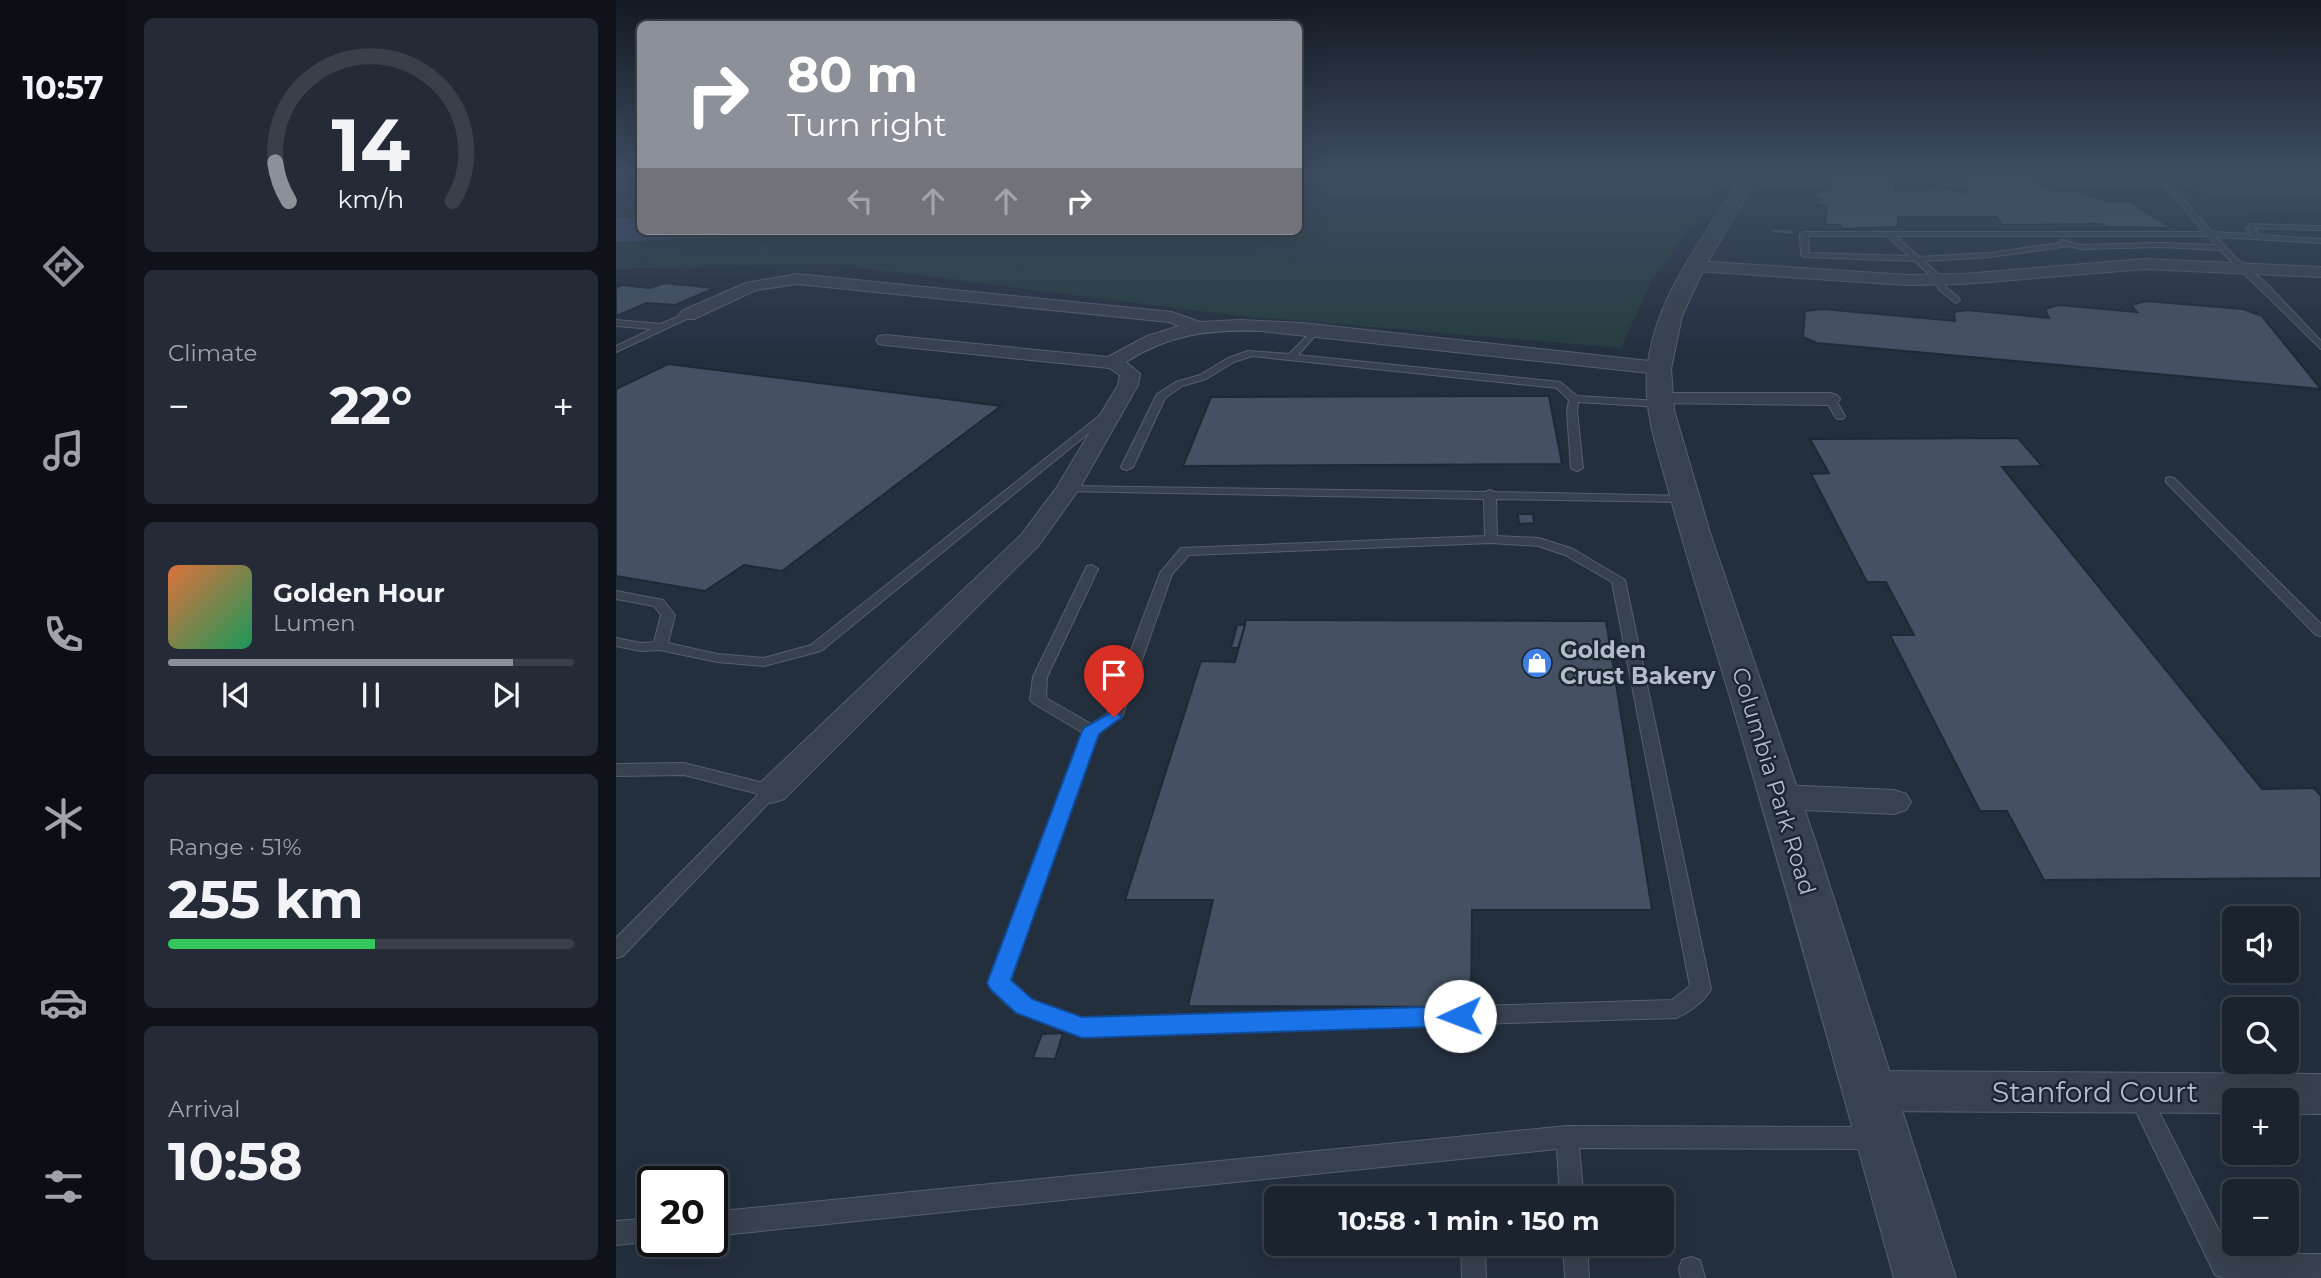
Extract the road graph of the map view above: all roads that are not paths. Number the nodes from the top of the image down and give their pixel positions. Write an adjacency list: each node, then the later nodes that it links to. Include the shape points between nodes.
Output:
1 (1889, 234): 11 (lane)
2 (2210, 234): 10 (lane)
3 (1715, 235): 12 (street, Columbia Park Road)
4 (1804, 235): 11 (lane, via 1805,255)
5 (2052, 235): 9 (lane)
6 (2225, 235): 7 (lane)
7 (2258, 236): 8 (lane)
8 (2321, 240)
9 (2068, 244): 10 (lane); 11 (lane)
10 (2222, 248): 13 (lane)
11 (1917, 259): 15 (lane)
12 (1696, 266): 15 (street, via 1850,278); 27 (street, Columbia Park Road, via 1665,333)
13 (2242, 266): 14 (street); 15 (street, via 2132,264); 23 (lane)
14 (2321, 272)
15 (1940, 279): 16 (lane, via 1942,288)
16 (1956, 300)
17 (688, 315): 19 (lane); 20 (street, via 752,286 797,279 1172,317)
18 (616, 323): 19 (lane)
19 (663, 327): 24 (lane)
20 (1197, 327): 21 (street); 26 (street, via 1136,347)
21 (1315, 331): 25 (lane); 27 (street)
22 (885, 340): 26 (street)
23 (2321, 346)
24 (616, 349)
25 (1291, 357): 28 (lane, via 1560,385); 31 (lane, via 1251,353 1161,396)
26 (1112, 363): 29 (street, via 1130,374)
27 (1660, 391): 28 (lane); 30 (street); 36 (street, Columbia Park Road)
28 (1574, 399): 32 (lane)
29 (1115, 407): 34 (street); 42 (lane, via 816,648 764,662)
30 (1835, 407)
31 (1127, 467)
32 (1577, 468)
33 (2169, 480): 40 (lane)
34 (1067, 489): 35 (lane); 45 (street, via 1030,540)
35 (1490, 494): 36 (lane); 37 (lane)
36 (1684, 498): 46 (street, Columbia Park Road)
37 (1491, 539): 43 (lane, via 1185,551 1166,573 1114,717); 43 (lane, via 1539,542 1569,552 1618,580 1701,989 1676,1009 1082,1027 1024,1006 999,983)
38 (1092, 569): 43 (lane, via 1040,677 1038,700)
39 (616, 595): 42 (lane, via 658,603 668,615)
40 (2321, 632)
41 (616, 642): 42 (lane)
42 (660, 646)
43 (1091, 731)
44 (616, 770): 45 (lane, via 684,769)
45 (772, 791): 48 (lane)
46 (1781, 797): 47 (street); 49 (street, Columbia Park Road)
47 (1894, 802)
48 (616, 950)
49 (1869, 1091): 50 (street, Stanford Court); 53 (street, Columbia Park Road)
50 (2138, 1093): 51 (street, Stanford Court); 60 (lane, via 2224,1266)
51 (2321, 1094)
52 (1567, 1137): 53 (lane); 54 (lane); 55 (lane)
53 (1883, 1138): 63 (street, Columbia Park Road)
54 (1571, 1186)
55 (728, 1222)
56 (637, 1231): 57 (lane)
57 (616, 1233)
58 (1473, 1256): 61 (lane)
59 (1576, 1256): 62 (lane)
60 (2321, 1266)
61 (1474, 1278)
62 (1577, 1278)
63 (1925, 1278)

